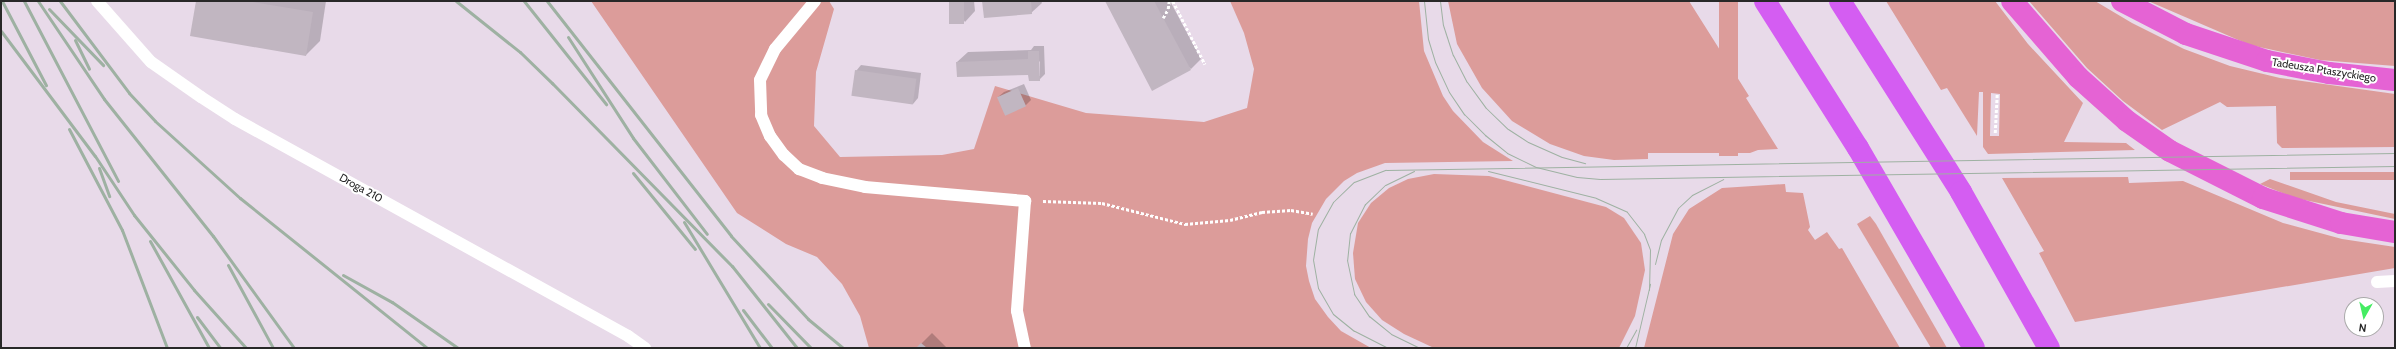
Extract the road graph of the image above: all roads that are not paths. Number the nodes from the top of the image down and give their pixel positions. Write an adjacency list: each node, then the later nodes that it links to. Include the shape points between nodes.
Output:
1 (98, 1): 11 (lane, Droga 210, via 151,62 235,119 628,336)
2 (815, 1): 12 (lane, via 775,49 760,80 761,115 770,136 784,155 799,168 822,178 865,186 1025,201 1017,311)
3 (1765, 1): 13 (highway, via 1858,148)
4 (1840, 1): 14 (highway, via 1961,192)
5 (2012, 1): 8 (main road, via 2078,77 2127,121 2193,164 2240,188 2310,215)
6 (2122, 1): 7 (main road, Tadeusza Ptaszyckiego, via 2186,34 2261,59 2329,73)
7 (2395, 80)
8 (2395, 232)
9 (2395, 281): 10 (lane)
10 (2377, 282)
11 (645, 348)
12 (1025, 348)
13 (1974, 348)
14 (2049, 348)

